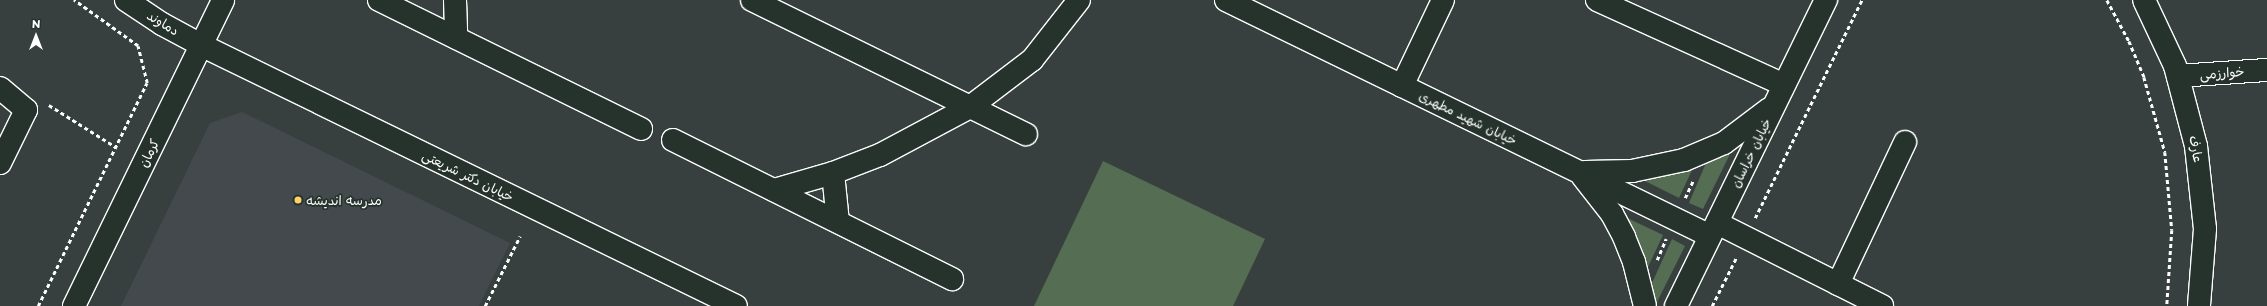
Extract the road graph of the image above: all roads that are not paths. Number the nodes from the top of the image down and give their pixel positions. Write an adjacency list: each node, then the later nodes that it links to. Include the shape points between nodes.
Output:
1 (126, 0): 13 (street, دماوند, via 162,24)
2 (223, 0): 13 (street, کرمان)
3 (379, 0): 12 (street)
4 (455, 0): 12 (street)
5 (752, 0): 19 (street)
6 (1078, 0): 19 (street, via 1032,60)
7 (1226, 0): 16 (street, خیابان شهید مطهری)
8 (1443, 0): 16 (street)
9 (1597, 0): 18 (street)
10 (1826, 0): 18 (street, خیابان خراسان)
11 (2144, 0): 15 (street, عارف)
12 (456, 38): 20 (street)
13 (201, 45): 32 (street, کرمان); 33 (street, خیابان دکتر شریعتی)
14 (2267, 70): 15 (street, خوارزمی)
15 (2178, 76): 37 (street, عارف, via 2196,146 2202,188 2205,229)
16 (1402, 86): 25 (street, خیابان شهید مطهری)
17 (0, 88): 24 (street, via 26,110)
18 (1780, 94): 25 (street, via 1724,143 1684,160 1632,172); 29 (street, خیابان خراسان)
19 (970, 107): 21 (street); 26 (street, via 880,155)
20 (641, 129)
21 (1026, 134)
22 (673, 140): 27 (street)
23 (1905, 142): 31 (street)
24 (0, 163)
25 (1578, 172): 29 (street, خیابان شهید مطهری); 34 (street, via 1600,197 1624,237 1638,273)
26 (833, 173): 27 (street); 28 (street)
27 (774, 190): 28 (street)
28 (838, 222): 30 (street)
29 (1714, 229): 31 (street, خیابان شهید مطهری, via 1746,238); 35 (street, خیابان خراسان)
30 (952, 279)
31 (1838, 284): 36 (street, خیابان شهید مطهری)
32 (74, 306)
33 (736, 306)
34 (1645, 306)
35 (1676, 306)
36 (1882, 306)
37 (2199, 306)

